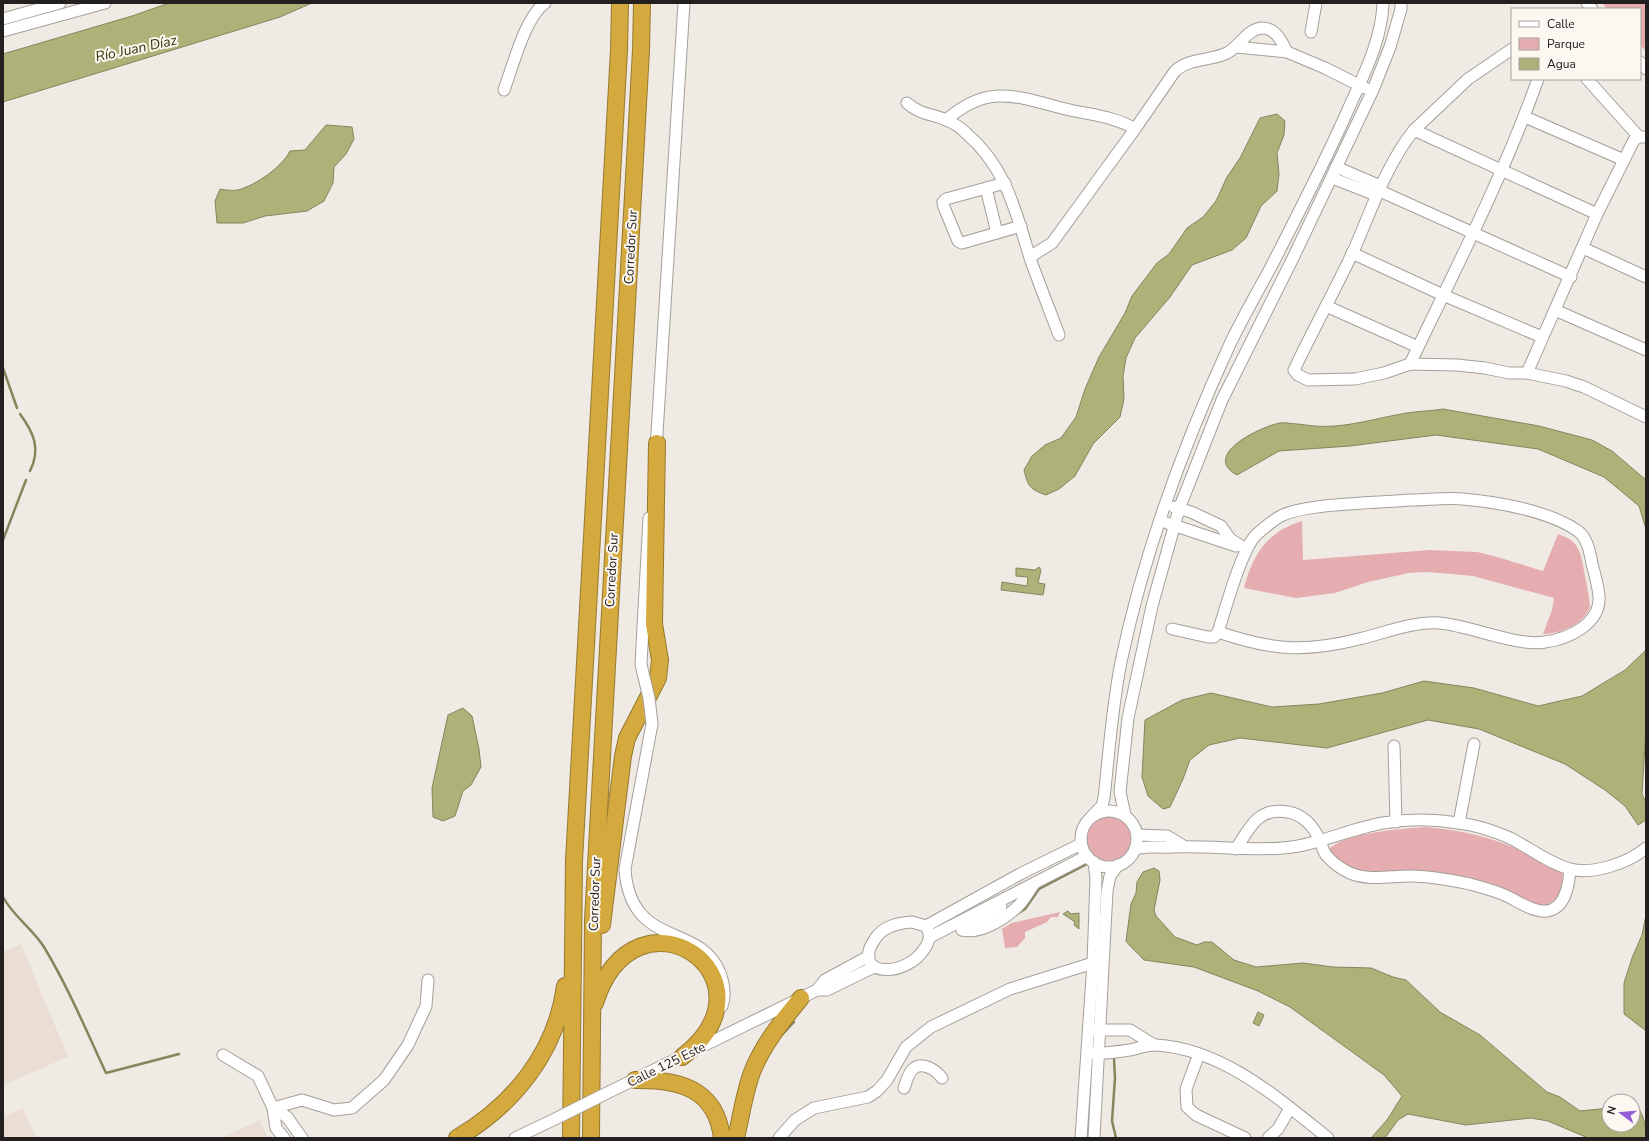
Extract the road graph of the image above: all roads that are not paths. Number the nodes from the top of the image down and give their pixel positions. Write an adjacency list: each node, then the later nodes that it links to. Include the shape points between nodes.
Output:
1 (60, 3): 10 (street)
2 (105, 3): 11 (street)
3 (545, 3): 19 (street, via 530,19)
4 (620, 3): 80 (highway, Corredor Sur, via 575,844)
5 (642, 3): 86 (highway, Corredor Sur, via 595,874)
6 (684, 3): 52 (street)
7 (1316, 3): 12 (street)
8 (1383, 3): 18 (street, via 1376,41)
9 (1401, 3): 20 (street, via 1390,47)
10 (3, 19)
11 (3, 31)
12 (1311, 32)
13 (1236, 47): 15 (street); 15 (street, via 1254,30 1262,28 1280,37); 24 (street, via 1217,56 1181,65 1174,71)
14 (1511, 50): 25 (street, via 1468,79)
15 (1287, 52): 18 (street)
16 (1538, 80): 22 (street)
17 (1588, 80): 26 (street)
18 (1359, 86): 20 (street); 53 (street, via 1330,150 1231,342 1197,420)
19 (504, 90)
20 (1373, 90): 29 (street)
21 (907, 103): 23 (street, via 925,114)
22 (1524, 117): 27 (street); 28 (street)
23 (946, 120): 24 (street, via 971,102 997,96 1018,98 1119,121); 30 (street, via 966,132 986,153)
24 (1135, 129): 39 (street, via 1052,243)
25 (1414, 130): 28 (street); 32 (street, via 1402,145)
26 (1642, 137): 27 (street, via 1634,140)
27 (1624, 160): 33 (street)
28 (1502, 170): 33 (street); 36 (street)
29 (1334, 172): 32 (street, via 1373,194); 54 (street, via 1222,400)
30 (1004, 183): 31 (street); 34 (street)
31 (986, 188): 35 (street); 35 (street, via 946,199 943,202 944,207 958,241 962,243)
32 (1380, 191): 36 (street); 38 (street)
33 (1597, 214): 37 (street)
34 (1021, 226): 35 (street); 39 (street)
35 (997, 233)
36 (1472, 233): 41 (street); 42 (street)
37 (1583, 248): 40 (street); 41 (street)
38 (1352, 253): 42 (street); 43 (street)
39 (1030, 257): 45 (street)
40 (1646, 276)
41 (1571, 277): 44 (street)
42 (1443, 295): 46 (street); 47 (street)
43 (1326, 306): 47 (street); 49 (street, via 1294,370 1298,375 1308,380 1355,379)
44 (1555, 310): 46 (street); 48 (street)
45 (1059, 335)
46 (1542, 337): 50 (street)
47 (1418, 347): 49 (street)
48 (1646, 350)
49 (1410, 364): 50 (street, via 1457,365 1509,373)
50 (1527, 373): 51 (street, via 1584,387)
51 (1646, 417)
52 (657, 443): 86 (highway, via 654,624 660,668 654,686 627,738 623,756 601,936); 90 (street, bridge, via 646,541 641,664 652,724 627,862 626,882 629,895 642,915 654,924 695,944 712,958 724,989 721,1009)
53 (1165, 504): 54 (street); 55 (street)
54 (1179, 509): 56 (street); 57 (street, via 1221,526 1230,539)
55 (1159, 521): 56 (street); 62 (street, via 1140,584 1121,663 1104,798 1102,806)
56 (1174, 525): 57 (street); 63 (street, via 1152,606 1128,718 1120,792)
57 (1246, 549): 59 (street); 59 (street, via 1255,536 1272,522 1282,515 1299,510 1350,503 1461,498 1512,507 1558,520 1580,533 1589,548 1599,598 1596,613 1585,626 1564,638 1542,643 1520,641 1462,626 1431,623 1402,627 1357,640 1296,649 1245,642)
58 (1172, 629): 59 (street, via 1208,637 1214,637)
59 (1218, 632)
60 (1474, 744): 65 (street)
61 (1394, 746): 64 (street)
62 (1092, 816): 63 (street, via 1108,811); 68 (street, via 1084,826)
63 (1125, 816): 66 (street)
64 (1396, 822): 65 (street, via 1436,820); 67 (street, via 1382,823)
65 (1459, 823): 75 (street, via 1510,838)
66 (1137, 835): 69 (street, via 1167,836); 70 (street)
67 (1320, 841): 72 (street, via 1283,848); 72 (street, via 1313,827 1301,817 1290,812 1277,811 1262,814 1250,825); 75 (street, via 1325,854 1351,873 1375,878 1410,876 1448,880 1503,894 1538,910 1547,911 1562,901 1567,892)
68 (1081, 844): 73 (street); 76 (street)
69 (1182, 845): 70 (street, via 1169,854 1156,854); 72 (street)
70 (1139, 848): 74 (street)
71 (1646, 848): 75 (street, via 1636,857 1606,868)
72 (1236, 849)
73 (1090, 859): 74 (street, via 1101,866); 77 (street, via 1033,886); 83 (street, via 1096,879)
74 (1118, 866): 91 (street, via 1110,876 1107,892)
75 (1570, 869)
76 (1002, 884): 77 (street); 78 (street)
77 (1012, 902): 79 (street); 79 (street, via 981,929 970,932)
78 (926, 926): 81 (street); 82 (street, via 912,922 891,926 875,939)
79 (950, 927): 81 (street)
80 (573, 929): 105 (highway, via 564,996 556,1025 543,1052 528,1077 508,1101 484,1122); 107 (highway, Corredor Sur)
81 (930, 937): 84 (street, via 921,953 905,966 884,970)
82 (869, 956): 84 (street); 87 (street, Calle 125 Este, via 825,980)
83 (1093, 963): 91 (street); 110 (street, via 1010,989 930,1027 906,1047 887,1080 877,1091 868,1097 814,1108 795,1120)
84 (874, 967): 87 (street, Calle 125 Este, via 827,990)
85 (428, 980): 100 (street, via 426,1006 408,1045 384,1080 352,1108 334,1110 302,1100)
86 (592, 988): 89 (highway, Corredor Sur)
87 (817, 990): 88 (street, Calle 125 Este)
88 (801, 998): 96 (street, Calle 125 Este); 109 (highway, via 776,1030 755,1066)
89 (592, 1012): 90 (highway, via 605,979 621,957 640,946 662,943 682,947 693,953 710,972 718,995); 102 (highway, Corredor Sur)
90 (712, 1022): 96 (highway, via 700,1040)
91 (1094, 1030): 92 (street, via 1130,1030); 93 (street)
92 (1154, 1045): 93 (street); 94 (street)
93 (1093, 1053): 111 (street); 112 (street)
94 (1199, 1054): 101 (street, via 1224,1064 1263,1087); 113 (street, via 1186,1089 1187,1108 1196,1115)
95 (223, 1055): 100 (street, via 258,1076)
96 (682, 1057): 98 (street, Calle 125 Este)
97 (942, 1078): 99 (street, via 928,1067 920,1066 912,1070)
98 (635, 1080): 106 (street, Calle 125 Este, bridge); 108 (highway, via 666,1080 696,1092 715,1113)
99 (904, 1088)
100 (273, 1108): 103 (street, via 276,1128); 104 (street, via 287,1117)
101 (1290, 1108): 114 (street, via 1278,1129); 115 (street)
102 (592, 1137)
103 (284, 1138)
104 (302, 1138)
105 (457, 1138)
106 (515, 1138)
107 (571, 1138)
108 (722, 1138)
109 (736, 1138)
110 (779, 1138)
111 (1081, 1138)
112 (1094, 1138)
113 (1246, 1138)
114 (1268, 1138)
115 (1328, 1138)

